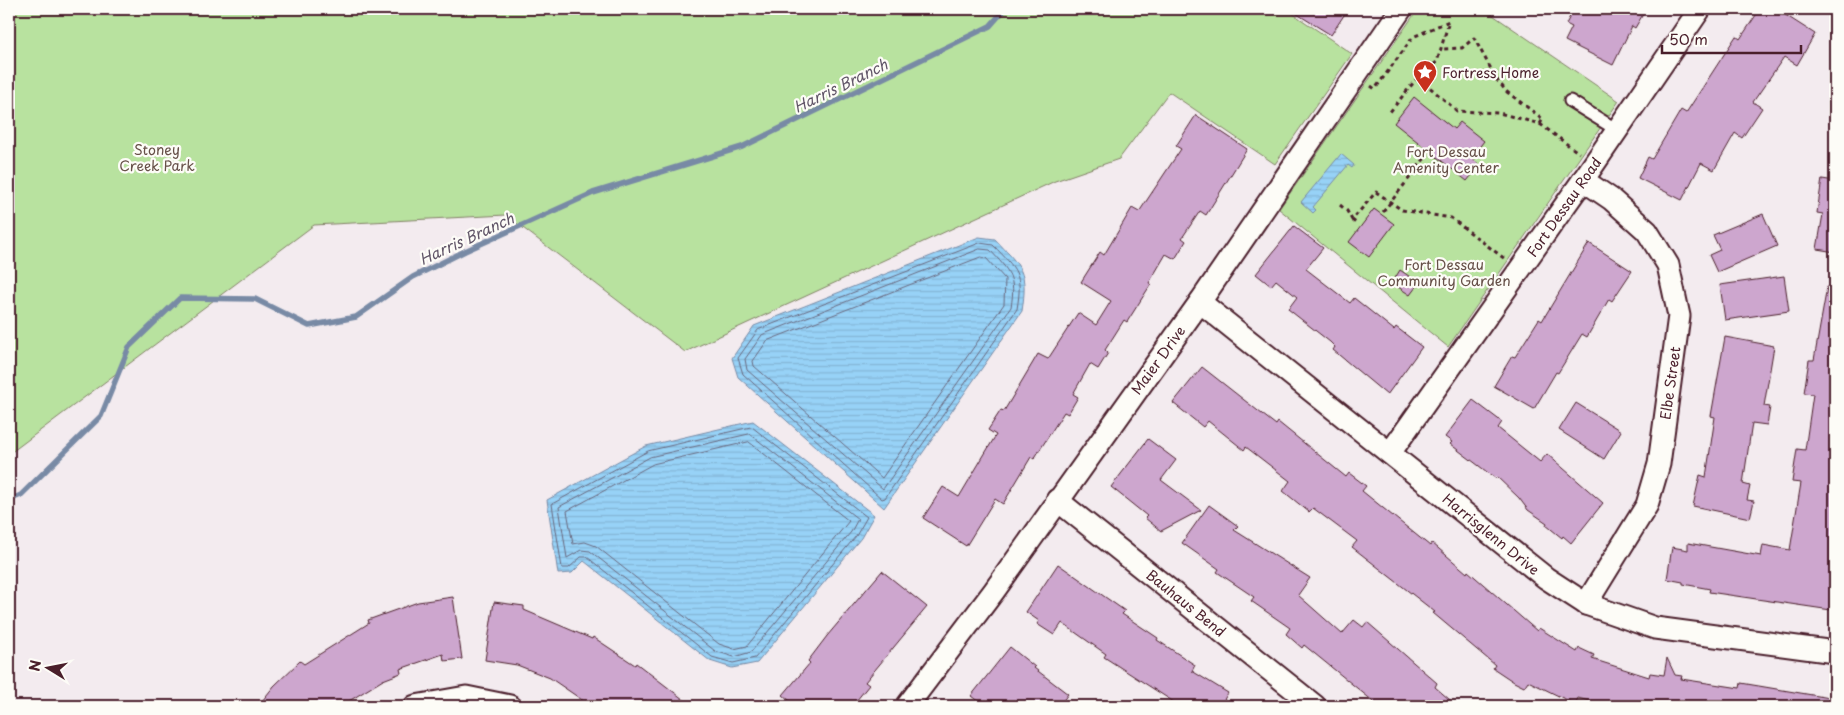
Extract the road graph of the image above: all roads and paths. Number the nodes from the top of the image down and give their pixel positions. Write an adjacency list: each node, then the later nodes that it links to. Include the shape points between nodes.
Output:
1 (1401, 9): 19 (street, Maier Drive)
2 (1700, 9): 9 (street, Fort Dessau Road)
3 (1442, 48): 4 (path, via 1436,62); 5 (path, via 1449,21 1413,37 1375,89); 8 (path, via 1462,48 1474,38 1502,86 1543,119)
4 (1418, 77): 7 (path); 8 (path, via 1460,112 1499,114)
5 (1369, 84)
6 (1570, 101): 9 (lane)
7 (1389, 113)
8 (1540, 124): 10 (path)
9 (1617, 130): 12 (street, Fort Dessau Road)
10 (1579, 153)
11 (1428, 154): 13 (path)
12 (1584, 180): 20 (street, Fort Dessau Road); 22 (street, Elbe Street, via 1647,231 1668,264 1679,316 1659,464 1647,505)
13 (1391, 202): 15 (path); 16 (path, via 1376,192); 18 (path, via 1408,212 1451,218)
14 (1340, 204): 16 (path)
15 (1383, 212)
16 (1352, 220): 17 (path)
17 (1357, 224)
18 (1505, 259)
19 (1200, 302): 20 (street, Harrisglenn Drive); 21 (street, Maier Drive)
20 (1390, 453): 22 (street, Harrisglenn Drive, via 1546,578)
21 (1058, 500): 24 (street, Maier Drive); 27 (street, Bauhaus Bend)
22 (1586, 604): 23 (street, Harrisglenn Drive, via 1655,628)
23 (1835, 652)
24 (915, 704)
25 (415, 706): 26 (street, via 466,697)
26 (510, 706)
27 (1315, 706)

